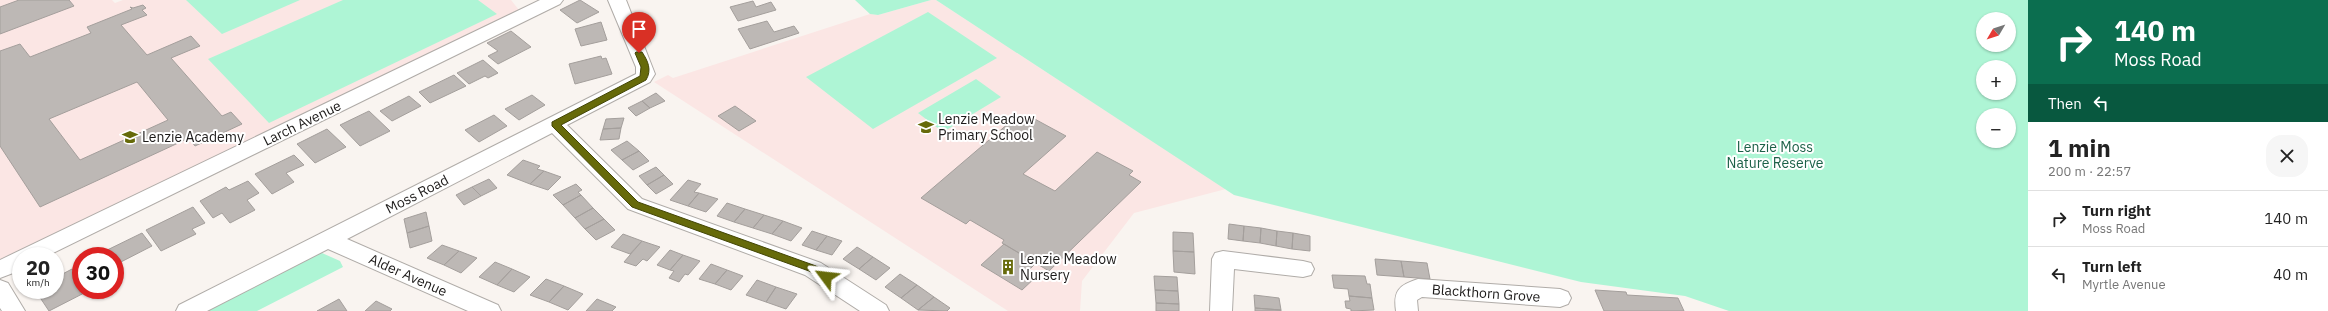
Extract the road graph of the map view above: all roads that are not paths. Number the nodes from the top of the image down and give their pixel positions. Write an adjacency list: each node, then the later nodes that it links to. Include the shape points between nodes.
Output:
1 (554, 0): 5 (street, Larch Avenue)
2 (617, 0): 3 (street, Moss Road, via 646,74 635,83)
3 (555, 124): 4 (street, Moss Road); 14 (street, via 635,204 813,269)
4 (327, 240): 11 (street, Alder Avenue); 13 (street, Moss Road)
5 (46, 247)
6 (12, 264): 8 (street)
7 (1303, 269): 15 (street, via 1223,259)
8 (0, 270)
9 (0, 288): 12 (street)
10 (1560, 298): 16 (street, Blackthorn Grove, via 1418,288 1405,297)
11 (487, 310)
12 (14, 311)
13 (187, 311)
14 (878, 311)
15 (1220, 311)
16 (1407, 311)

